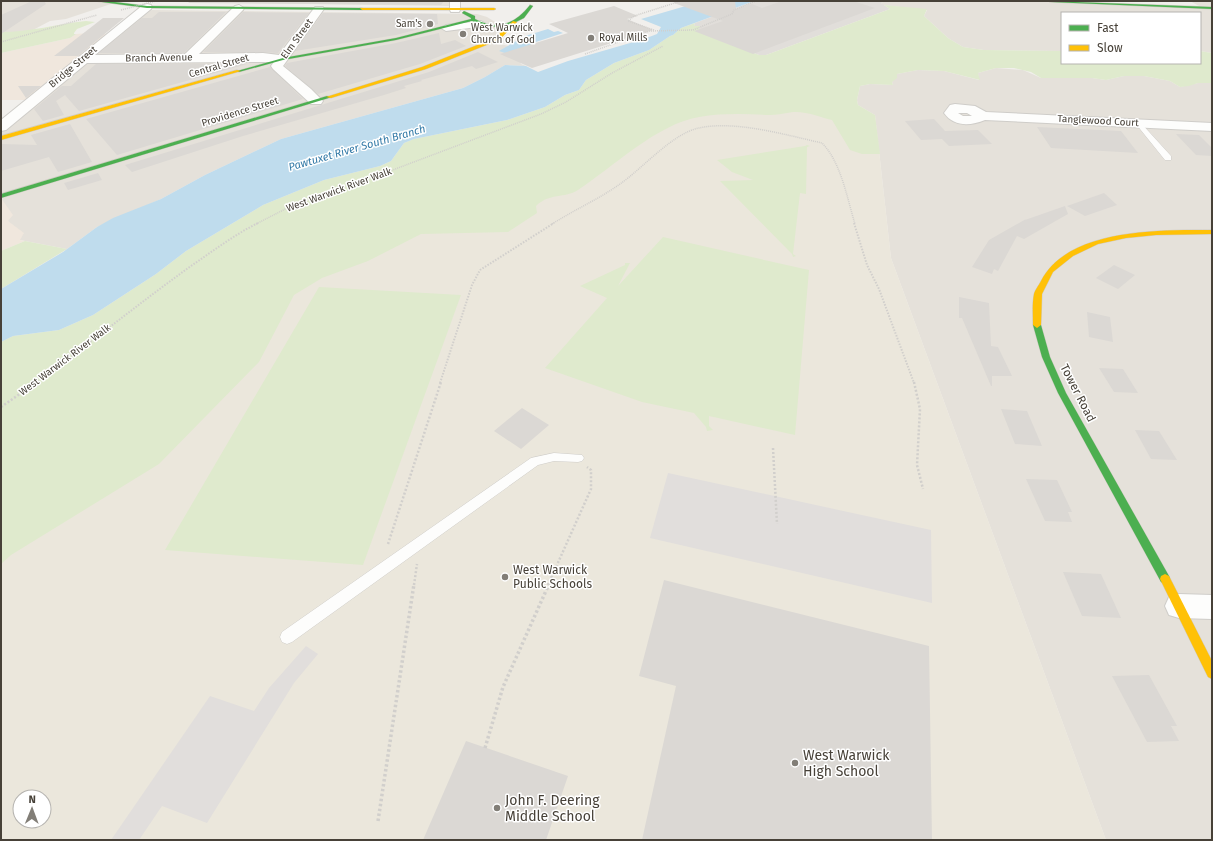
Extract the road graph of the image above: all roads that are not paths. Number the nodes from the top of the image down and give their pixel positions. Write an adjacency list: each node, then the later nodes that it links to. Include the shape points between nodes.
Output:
1 (96, 1): 4 (main road, via 124,7)
2 (1050, 1): 7 (main road)
3 (543, 3): 9 (main road, Providence Street, via 531,6)
4 (151, 4): 6 (main road); 14 (street, Bridge Street)
5 (455, 5): 8 (main road); 10 (main road); 10 (main road, via 497,8 480,11)
6 (239, 8): 8 (main road); 13 (street)
7 (1212, 8)
8 (319, 9): 15 (street, Elm Street)
9 (518, 14): 10 (main road, via 502,25); 12 (main road, Providence Street, via 497,39)
10 (478, 21): 11 (street); 12 (main road, via 490,38)
11 (446, 28): 15 (main road, Central Street)
12 (484, 45): 16 (main road, Providence Street, via 424,68)
13 (188, 58): 14 (street, Branch Avenue); 15 (street, Branch Avenue)
14 (82, 59): 19 (street, Bridge Street)
15 (283, 59): 16 (street, Elm Street, via 277,66); 21 (main road, Central Street)
16 (316, 101): 23 (main road, Providence Street)
17 (984, 116): 18 (street, Tanglewood Court)
18 (1138, 123): 20 (street, Tanglewood Court); 22 (lane)
19 (1, 127)
20 (1212, 127)
21 (1, 138)
22 (1168, 158)
23 (1, 196)
24 (1212, 232): 26 (main road, Tower Road, via 1152,233 1093,242 1078,248 1064,256 1045,276 1039,289 1035,319 1056,381)
25 (578, 458): 28 (lane, via 554,457 534,461)
26 (1179, 606): 27 (street); 29 (main road, Tower Road)
27 (1212, 608)
28 (286, 636)
29 (1212, 673)

